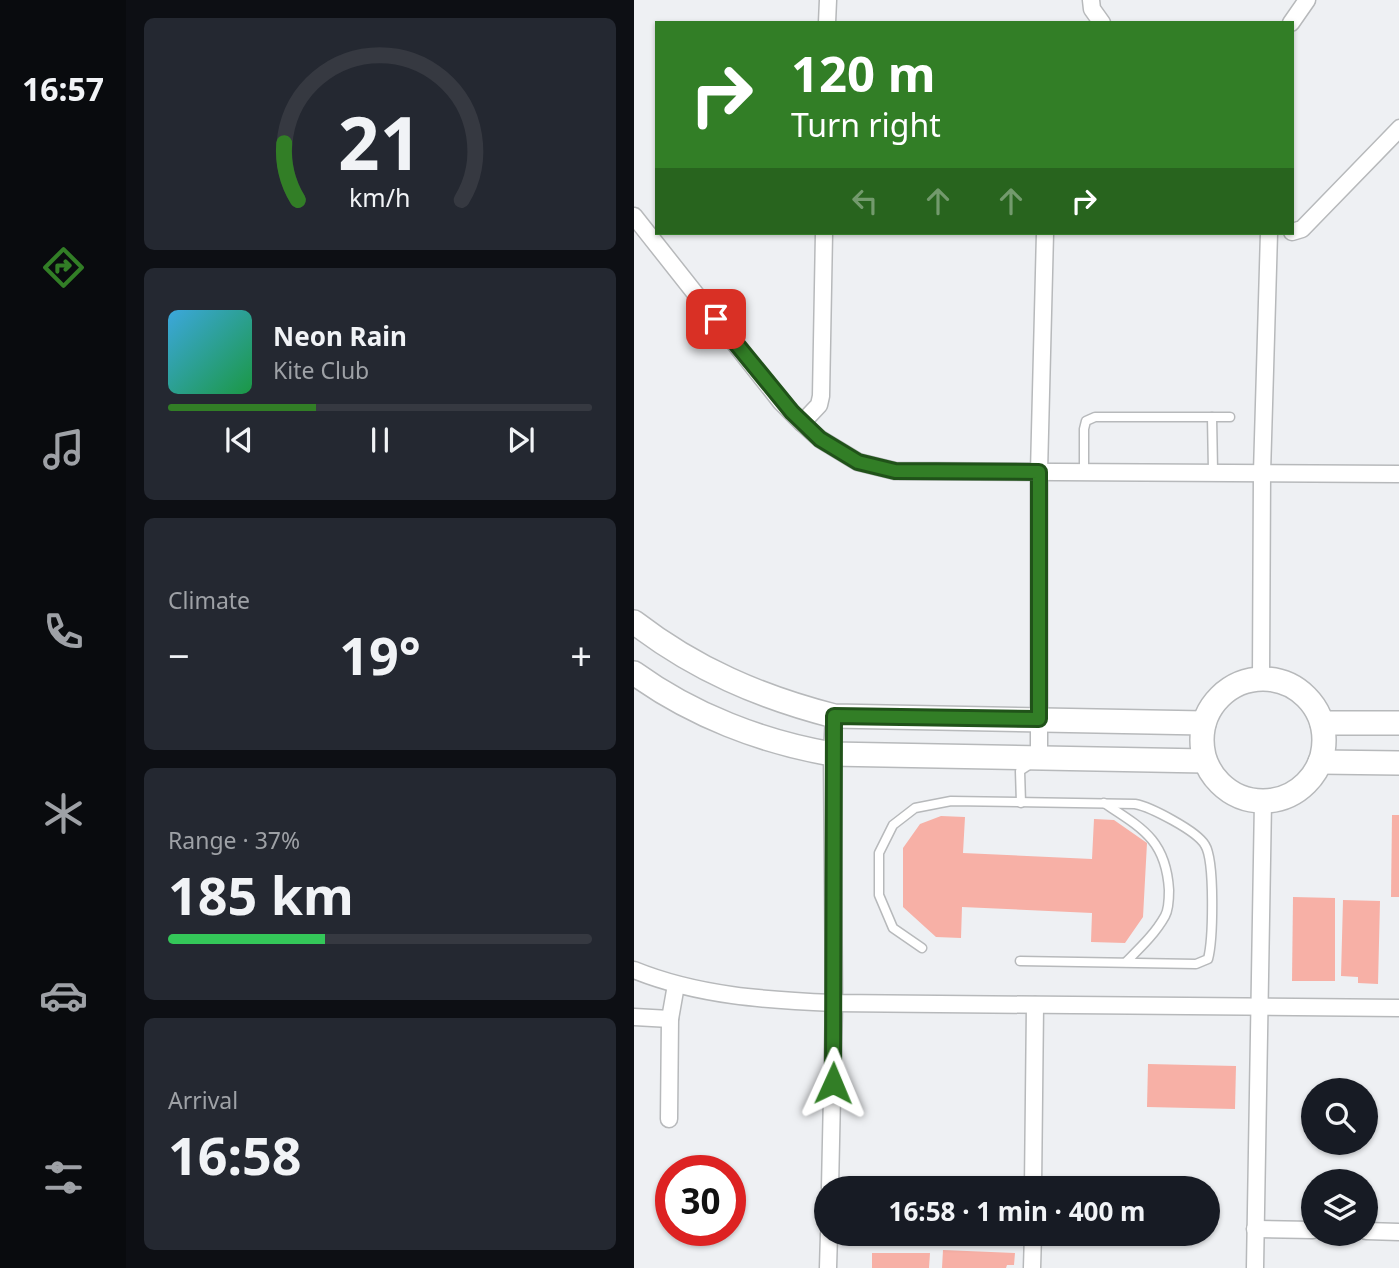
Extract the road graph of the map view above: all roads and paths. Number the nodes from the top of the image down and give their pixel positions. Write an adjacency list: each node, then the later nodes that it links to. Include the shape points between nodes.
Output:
1 (828, 0): 4 (street)
2 (1091, 0): 5 (street)
3 (1307, 0): 6 (street)
4 (827, 21)
5 (1101, 21)
6 (1292, 21)
7 (1399, 128): 9 (street, via 1302,229)
8 (634, 216): 15 (street)
9 (1294, 232)
10 (824, 235): 15 (street, via 821,396 819,405)
11 (1045, 235): 18 (street)
12 (1269, 235): 19 (street)
13 (1212, 417): 14 (lane); 16 (lane, via 1095,417 1086,421 1084,429); 17 (lane)
14 (1230, 417)
15 (802, 423): 18 (street, via 839,453 874,467)
16 (1084, 471): 17 (street); 18 (street)
17 (1213, 471): 19 (street)
18 (1039, 472): 25 (street)
19 (1262, 473): 20 (street); 23 (street)
20 (1399, 474)
21 (634, 622): 24 (main road, via 718,676)
22 (634, 673): 29 (main road, via 695,709 749,732)
23 (1261, 678): 26 (main road, via 1225,691); 27 (main road, via 1277,680 1305,695)
24 (834, 716): 25 (main road); 29 (street)
25 (1039, 719): 26 (main road); 30 (street)
26 (1204, 723): 31 (main road)
27 (1322, 723): 28 (main road); 32 (main road)
28 (1399, 723)
29 (832, 754): 30 (main road); 42 (street)
30 (1039, 758): 31 (main road); 35 (lane, via 1020,771)
31 (1205, 761): 34 (main road, via 1228,790)
32 (1320, 762): 33 (main road); 34 (main road, via 1298,790)
33 (1399, 762)
34 (1263, 801): 44 (street)
35 (1021, 803): 36 (lane); 37 (lane, via 951,802 915,808 893,825 879,853 879,895 893,928)
36 (1104, 803): 39 (lane, via 1158,845 1167,870 1167,913 1150,939); 39 (lane, via 1149,807 1203,841 1209,852 1212,946 1208,959 1196,964)
37 (922, 948)
38 (1020, 961): 39 (lane)
39 (1126, 962)
40 (634, 970): 41 (street)
41 (676, 985): 42 (street, via 760,1000); 47 (street)
42 (834, 1003): 43 (street); 49 (street)
43 (1035, 1005): 44 (street); 50 (street)
44 (1259, 1007): 45 (street); 51 (street)
45 (1399, 1008)
46 (634, 1017): 47 (street)
47 (670, 1019): 48 (street)
48 (669, 1119)
49 (830, 1176)
50 (1033, 1176)
51 (1255, 1229): 52 (street); 59 (street)
52 (1301, 1230)
53 (1378, 1231): 54 (street)
54 (1399, 1231)
55 (829, 1246): 57 (street)
56 (1033, 1246): 58 (street)
57 (828, 1268)
58 (1032, 1268)
59 (1255, 1268)

